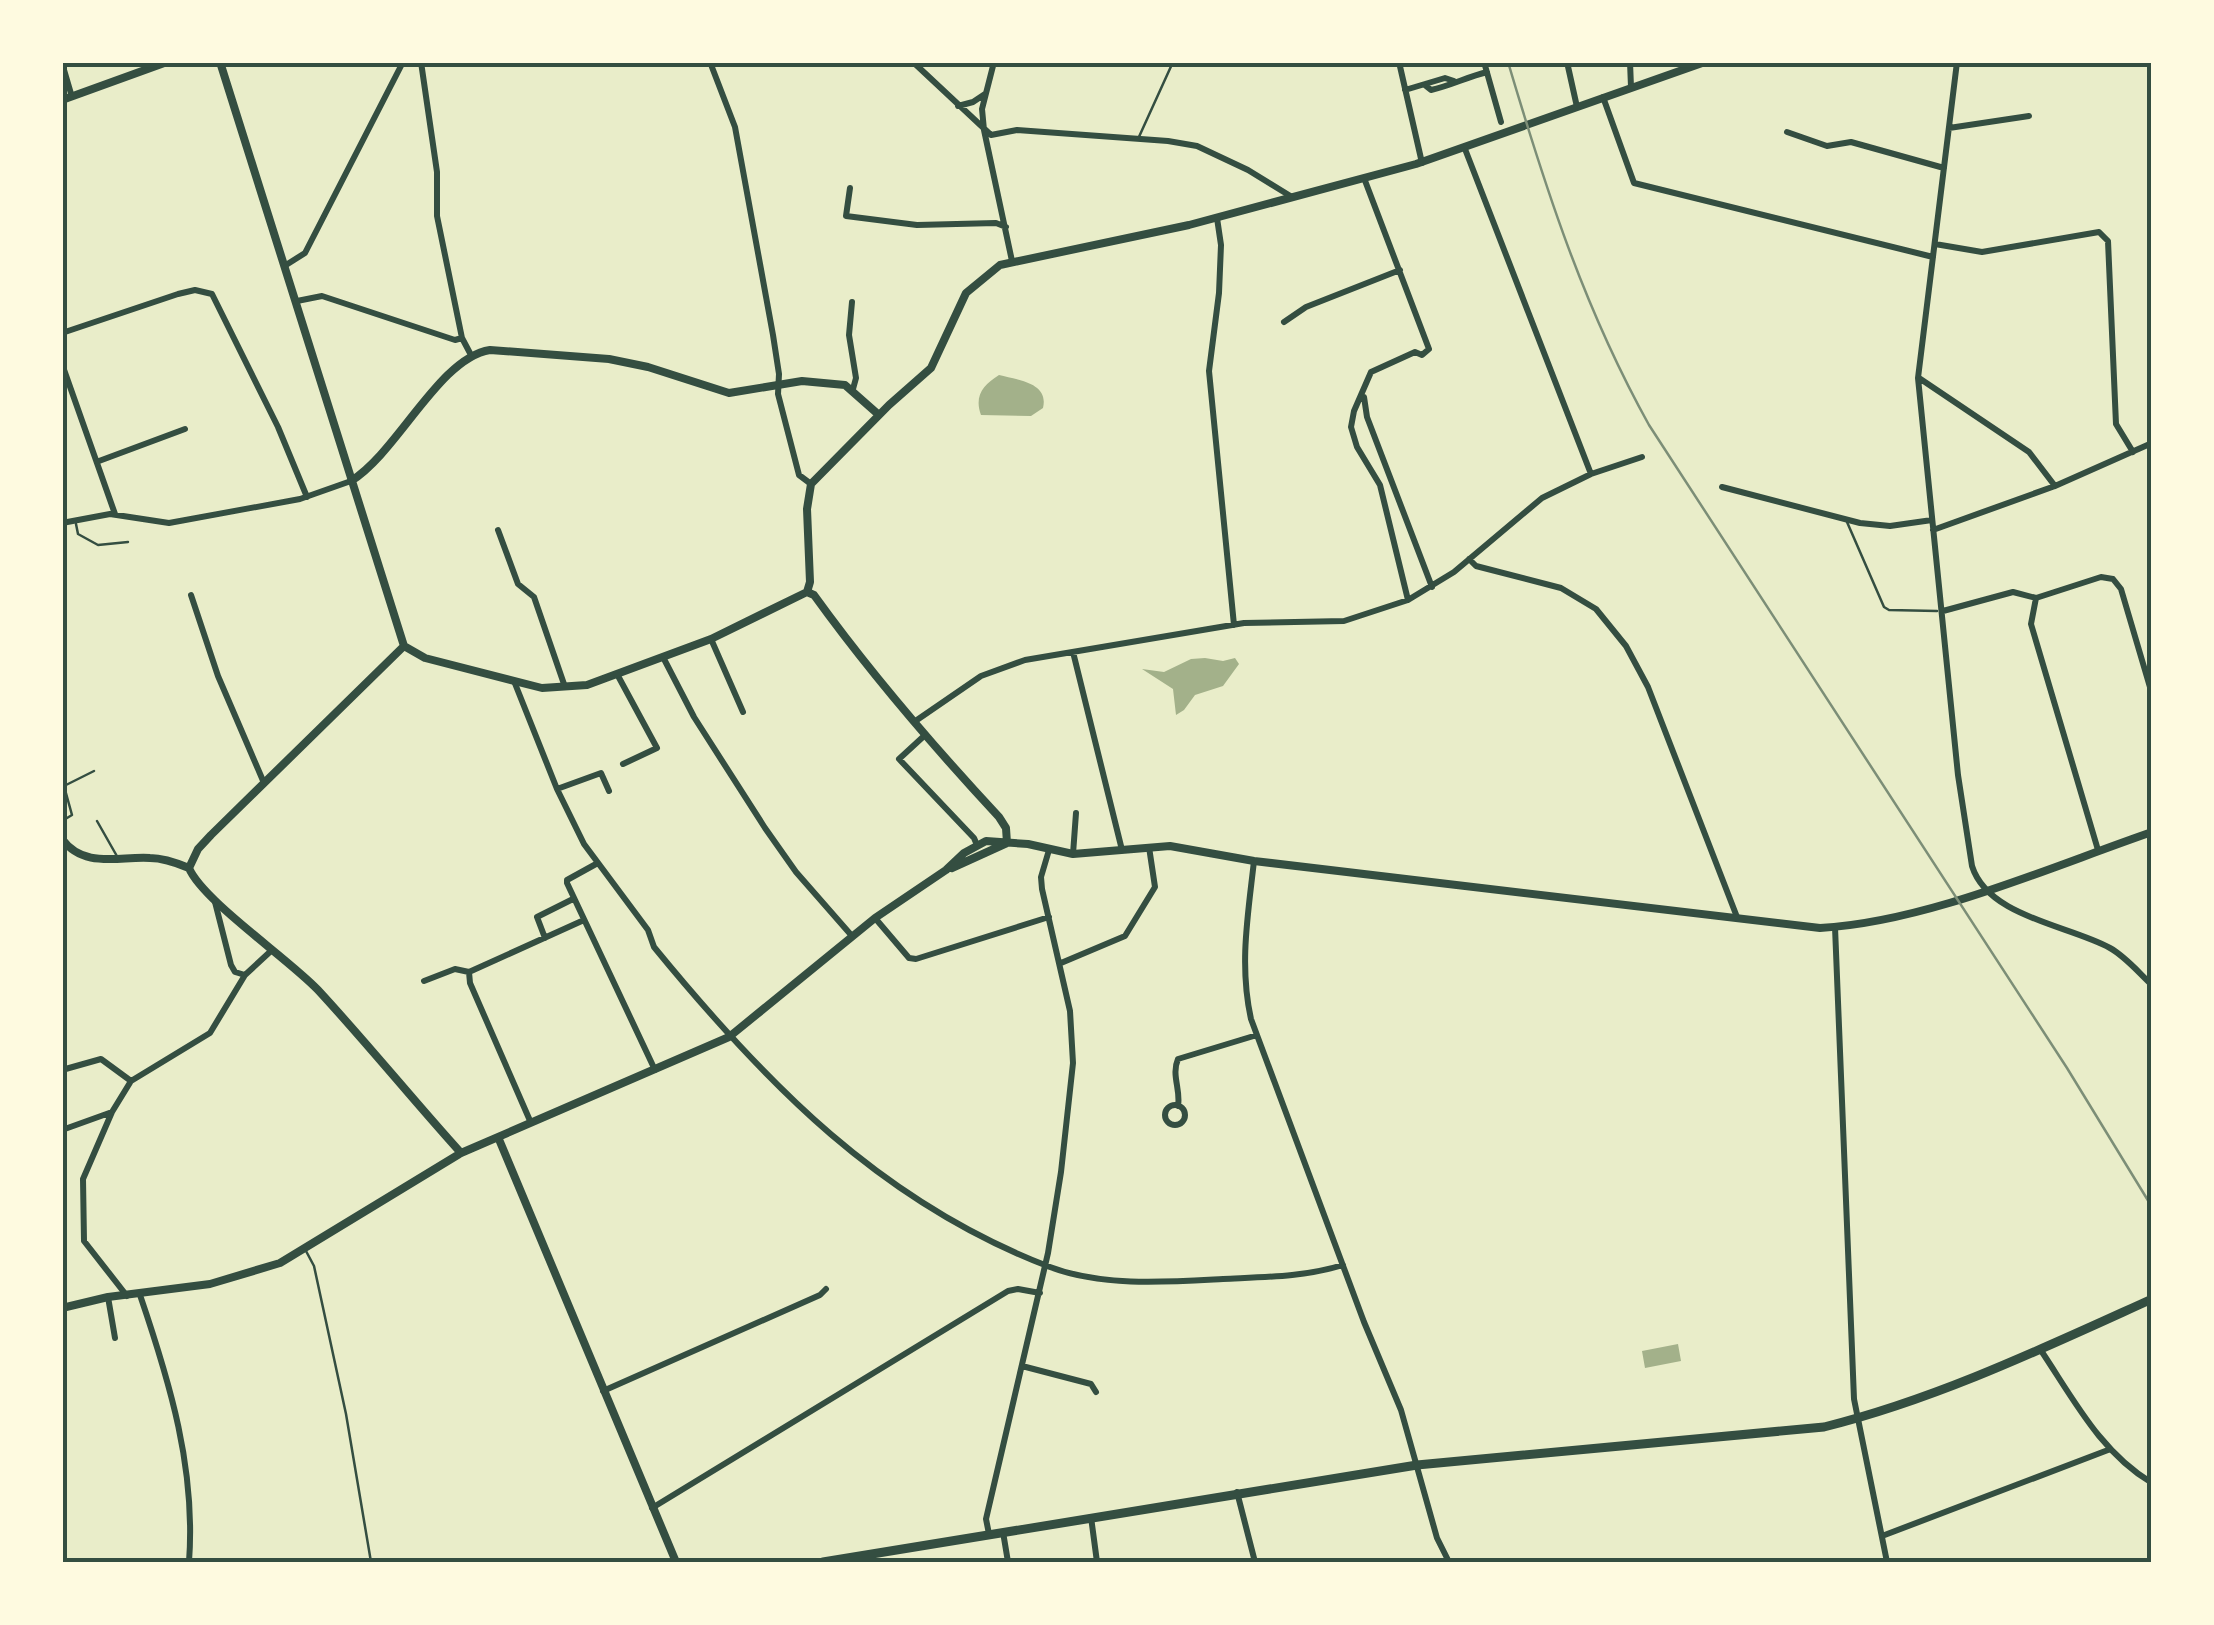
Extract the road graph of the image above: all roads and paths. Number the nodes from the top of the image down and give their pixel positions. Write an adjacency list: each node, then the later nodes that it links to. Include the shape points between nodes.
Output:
1 (168, 62): 21 (street)
2 (220, 62): 41 (street)
3 (402, 62): 41 (street, via 304,253)
4 (421, 62): 47 (street, via 438,216)
5 (710, 62): 51 (street, via 736,127)
6 (912, 62): 22 (street)
7 (994, 62): 19 (street)
8 (1172, 62): 29 (lane)
9 (1399, 62): 18 (street)
10 (1484, 62): 16 (street)
11 (1566, 62): 23 (street)
12 (1630, 62): 17 (street)
13 (1706, 62): 17 (street)
14 (1957, 62): 26 (street)
15 (62, 63): 21 (street)
16 (1487, 72): 18 (street); 25 (street)
17 (1630, 87): 20 (street)
18 (1405, 90): 31 (street)
19 (986, 93): 22 (street); 27 (street)
20 (1604, 97): 23 (street); 39 (street, via 1634,183)
21 (67, 99)
22 (958, 106): 27 (street)
23 (1577, 106): 30 (street)
24 (2030, 116): 26 (street)
25 (1501, 122)
26 (1949, 128): 32 (street)
27 (984, 130): 29 (street); 37 (street)
28 (1787, 132): 32 (street)
29 (1138, 140): 35 (street, via 1197,146)
30 (1465, 149): 31 (street); 60 (street)
31 (1422, 162): 33 (street)
32 (1944, 168): 38 (street)
33 (1364, 178): 35 (street); 42 (street)
34 (850, 188): 37 (street, via 846,216)
35 (1293, 198): 36 (street)
36 (1216, 218): 40 (street); 82 (street, via 1219,293 1209,371)
37 (1006, 227): 40 (street)
38 (1935, 244): 39 (street); 57 (street, via 1982,252 2099,232 2108,241 2116,424)
39 (1933, 257): 50 (street)
40 (1012, 261): 54 (street, via 966,293 931,368)
41 (286, 265): 43 (street)
42 (1400, 270): 45 (street); 53 (street, via 1429,349 1377,367)
43 (297, 301): 47 (street, via 322,296); 62 (street)
44 (852, 302): 52 (street)
45 (1284, 322)
46 (62, 333): 67 (street, via 178,294 212,294)
47 (462, 338): 48 (street)
48 (471, 355): 51 (street, via 490,350 609,359 729,393); 62 (street)
49 (62, 364): 59 (street)
50 (1918, 378): 65 (street, via 2029,452); 72 (street)
51 (778, 384): 52 (street, via 802,380); 63 (street, via 799,475)
52 (853, 389): 54 (street)
53 (1364, 391): 61 (street); 64 (street, via 1351,427)
54 (879, 415): 63 (street)
55 (185, 429): 59 (street)
56 (2152, 443): 57 (street)
57 (2133, 452): 65 (street)
58 (1642, 458): 60 (street)
59 (99, 461): 68 (street)
60 (1592, 474): 75 (street, via 1542,498)
61 (1392, 480): 64 (street); 76 (street)
62 (351, 481): 67 (street); 84 (street)
63 (811, 484): 77 (street)
64 (1380, 485): 80 (street)
65 (2055, 486): 72 (street)
66 (1722, 487): 70 (street)
67 (307, 497): 68 (street, via 169,523)
68 (114, 514): 69 (street)
69 (75, 520): 71 (street); 74 (lane, via 78,534 98,546)
70 (1847, 520): 72 (street); 81 (lane, via 1884,607)
71 (62, 523)
72 (1933, 525): 81 (street)
73 (498, 530): 89 (street, via 518,584 534,597)
74 (128, 542)
75 (1468, 559): 76 (street); 120 (street, via 1561,588 1596,608 1626,646)
76 (1432, 587): 80 (street)
77 (808, 592): 83 (street); 92 (street)
78 (191, 594): 96 (street)
79 (2036, 598): 81 (street, via 2012,592); 90 (street, via 2113,579); 109 (street, via 2031,624)
80 (1408, 600): 82 (street, via 1344,621)
81 (1942, 611): 116 (street, via 1958,775)
82 (1234, 625): 85 (street)
83 (711, 640): 86 (street); 91 (street)
84 (404, 646): 88 (street); 96 (street)
85 (1074, 652): 92 (street, via 980,676); 108 (street)
86 (664, 659): 87 (street); 124 (street, via 765,828)
87 (617, 674): 89 (street); 94 (street, via 657,748)
88 (514, 681): 89 (street); 97 (street)
89 (565, 688)
90 (2152, 694)
91 (743, 712)
92 (913, 723): 93 (street)
93 (924, 736): 104 (street, via 999,817); 105 (street, via 899,759)
94 (623, 764)
95 (94, 771): 100 (lane, via 64,786 72,815)
96 (264, 783): 114 (street, via 198,849)
97 (557, 789): 98 (street, via 601,773); 113 (street)
98 (610, 791)
99 (1076, 813): 110 (street)
100 (62, 821)
101 (97, 822): 111 (lane)
102 (2152, 832): 109 (street)
103 (62, 839): 111 (street, via 90,858)
104 (1007, 843): 105 (street); 107 (street); 115 (street)
105 (977, 845): 115 (street)
106 (1149, 847): 108 (street); 112 (street); 127 (street, via 1154,888 1124,936)
107 (1049, 850): 110 (street); 119 (street, via 1041,877)
108 (1122, 850): 110 (street)
109 (2098, 850): 116 (street)
110 (1072, 854)
111 (118, 859): 114 (street, via 152,858)
112 (1254, 861): 120 (street); 132 (street, via 1243,985)
113 (596, 864): 118 (street, via 567,880); 133 (street)
114 (189, 868): 117 (street)
115 (946, 870): 121 (street)
116 (1980, 891): 123 (street); 131 (street, via 2105,946)
117 (214, 898): 126 (street); 129 (street, via 232,965)
118 (574, 899): 122 (street); 125 (street, via 537,917)
119 (1049, 917): 121 (street, via 916,958); 127 (street)
120 (1736, 917): 123 (street)
121 (875, 918): 124 (street)
122 (584, 920): 125 (street); 135 (street)
123 (1836, 927): 158 (street)
124 (852, 936): 133 (street)
125 (545, 938): 128 (street)
126 (272, 950): 129 (street); 142 (street, via 316,988)
127 (1061, 962): 145 (street, via 1073,1063)
128 (469, 972): 130 (street, via 455,969); 139 (street)
129 (245, 975): 136 (street, via 210,1033)
130 (424, 980)
131 (2152, 985)
132 (1257, 1035): 137 (street, via 1178,1059); 144 (street)
133 (729, 1037): 135 (street); 145 (street, via 878,1173 944,1218)
134 (62, 1070): 136 (street, via 101,1058)
135 (656, 1071): 139 (street)
136 (132, 1082): 138 (street)
137 (1178, 1106)
138 (112, 1112): 140 (street); 149 (street, via 83,1179 84,1242)
139 (531, 1124): 141 (street)
140 (62, 1130)
141 (498, 1137): 142 (street); 156 (street)
142 (461, 1153): 143 (street)
143 (306, 1250): 148 (street, via 242,1276); 169 (lane, via 341,1390)
144 (1343, 1265): 145 (street, via 1303,1275 1187,1281 1106,1279); 160 (street)
145 (1045, 1266): 147 (street)
146 (826, 1289): 156 (street)
147 (1040, 1293): 155 (street); 163 (street, via 1008,1292)
148 (140, 1295): 149 (street); 168 (street, via 184,1446)
149 (128, 1297): 150 (street)
150 (108, 1298): 152 (street); 153 (street)
151 (2152, 1299): 154 (main road)
152 (62, 1308)
153 (115, 1338)
154 (2040, 1349): 158 (main road); 159 (street)
155 (1022, 1366): 157 (street, via 1092,1384); 166 (street)
156 (603, 1392): 163 (street)
157 (1096, 1392)
158 (1856, 1419): 160 (main road, via 1725,1438); 167 (street)
159 (2108, 1450): 161 (street); 167 (street)
160 (1416, 1465): 162 (main road); 175 (street)
161 (2152, 1483)
162 (1236, 1492): 164 (main road); 174 (street)
163 (652, 1508): 170 (street)
164 (1090, 1517): 165 (main road); 173 (street)
165 (1002, 1532): 166 (main road); 172 (street)
166 (988, 1534): 171 (main road)
167 (1882, 1536): 176 (street)
168 (189, 1562)
169 (371, 1562)
170 (676, 1562)
171 (823, 1562)
172 (1008, 1562)
173 (1097, 1562)
174 (1255, 1562)
175 (1449, 1562)
176 (1887, 1562)

